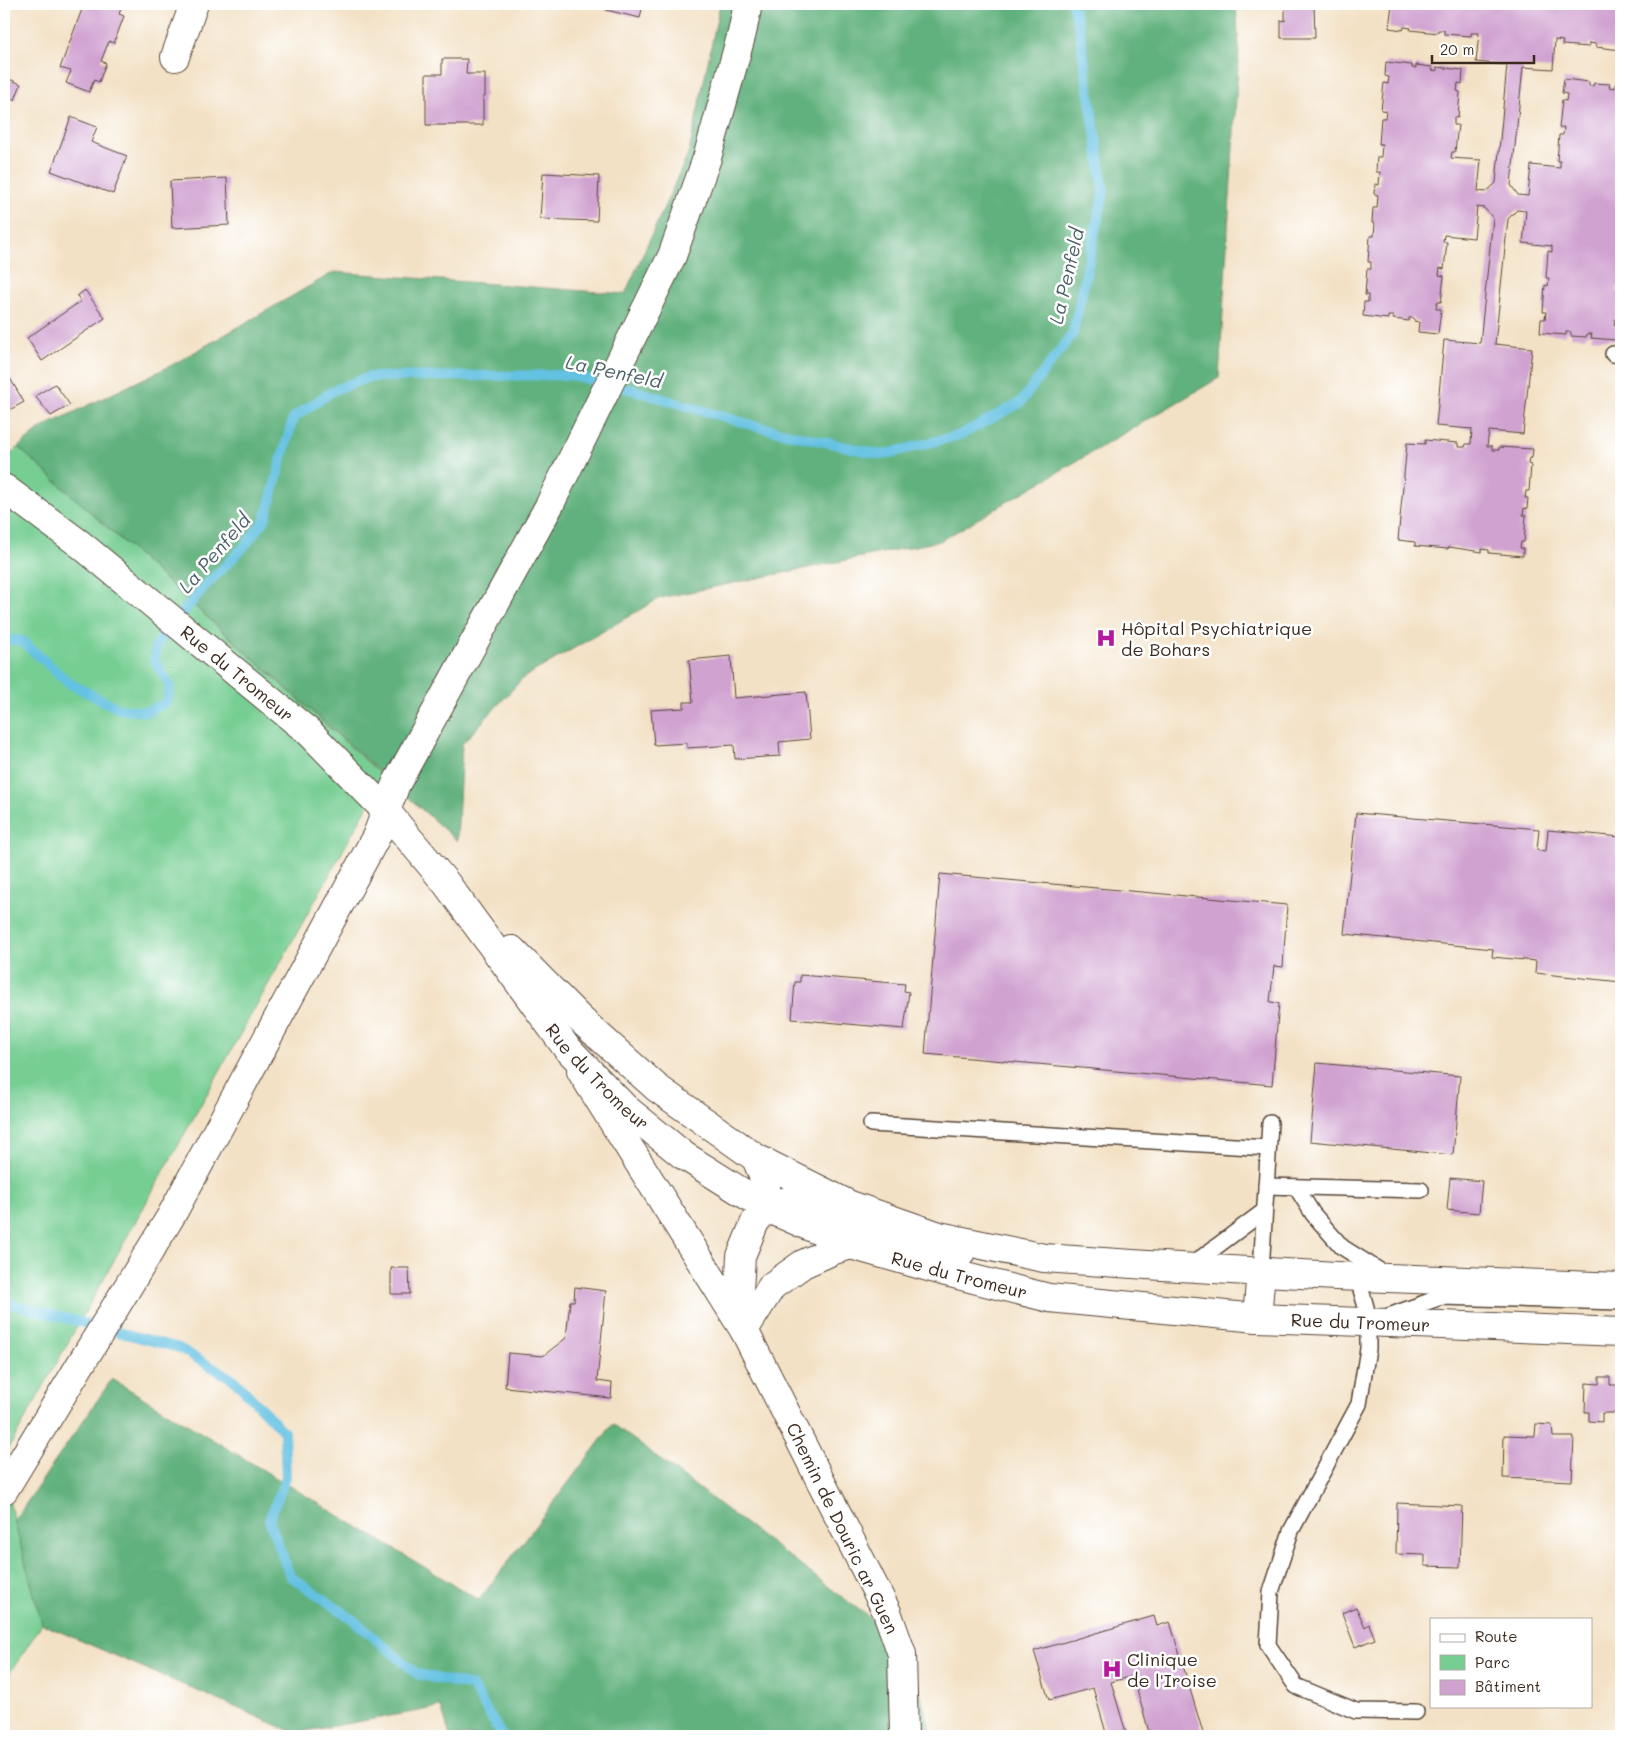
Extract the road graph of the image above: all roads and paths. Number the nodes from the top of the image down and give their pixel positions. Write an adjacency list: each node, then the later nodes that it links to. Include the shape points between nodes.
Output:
1 (194, 4): 3 (main road)
2 (748, 4): 5 (main road, via 707,158 672,256 549,506 396,784)
3 (175, 57)
4 (4, 488): 5 (main road, Rue du Tromeur, via 80,544 310,733)
5 (386, 811): 6 (main road, Rue du Tromeur); 29 (main road, via 377,835 171,1216)
6 (446, 883): 7 (main road, Rue du Tromeur); 11 (main road, Rue du Tromeur, via 581,1020 657,1088)
7 (566, 1047): 15 (main road, Rue du Tromeur, via 625,1108 683,1155); 27 (main road, Chemin de Douric ar Guen)
8 (1270, 1123): 10 (lane)
9 (871, 1124): 10 (lane)
10 (1268, 1148): 12 (lane)
11 (756, 1158): 15 (main road, via 766,1184); 18 (main road, Rue du Tromeur, via 850,1205 939,1236)
12 (1266, 1186): 13 (lane); 16 (lane)
13 (1296, 1187): 14 (lane); 22 (lane, via 1313,1214 1342,1247)
14 (1421, 1190)
15 (767, 1208): 17 (main road, Rue du Tromeur); 18 (main road, via 801,1196 830,1213 895,1238 949,1252 992,1260); 27 (main road, Chemin de Douric ar Guen, via 755,1222 741,1256 739,1292)
16 (1264, 1211): 19 (lane); 20 (lane)
17 (851, 1245): 25 (main road, Rue du Tromeur, via 1049,1298); 27 (main road, via 803,1264 772,1286)
18 (1044, 1258): 19 (main road, Rue du Tromeur)
19 (1188, 1268): 20 (main road, Rue du Tromeur)
20 (1261, 1271): 21 (main road, Rue du Tromeur); 25 (main road)
21 (1357, 1276): 22 (main road, Rue du Tromeur); 26 (lane)
22 (1390, 1278): 23 (main road, Rue du Tromeur)
23 (1621, 1287)
24 (1621, 1302): 26 (lane, via 1441,1297)
25 (1257, 1318): 26 (main road, Rue du Tromeur)
26 (1368, 1323): 28 (main road, Rue du Tromeur); 30 (lane, via 1368,1349 1359,1404 1291,1531 1271,1592 1268,1645 1296,1686 1356,1712)
27 (744, 1330): 31 (main road, Chemin de Douric ar Guen, via 887,1612 902,1654)
28 (1621, 1332)
29 (4, 1490)
30 (1416, 1712)
31 (904, 1736)

